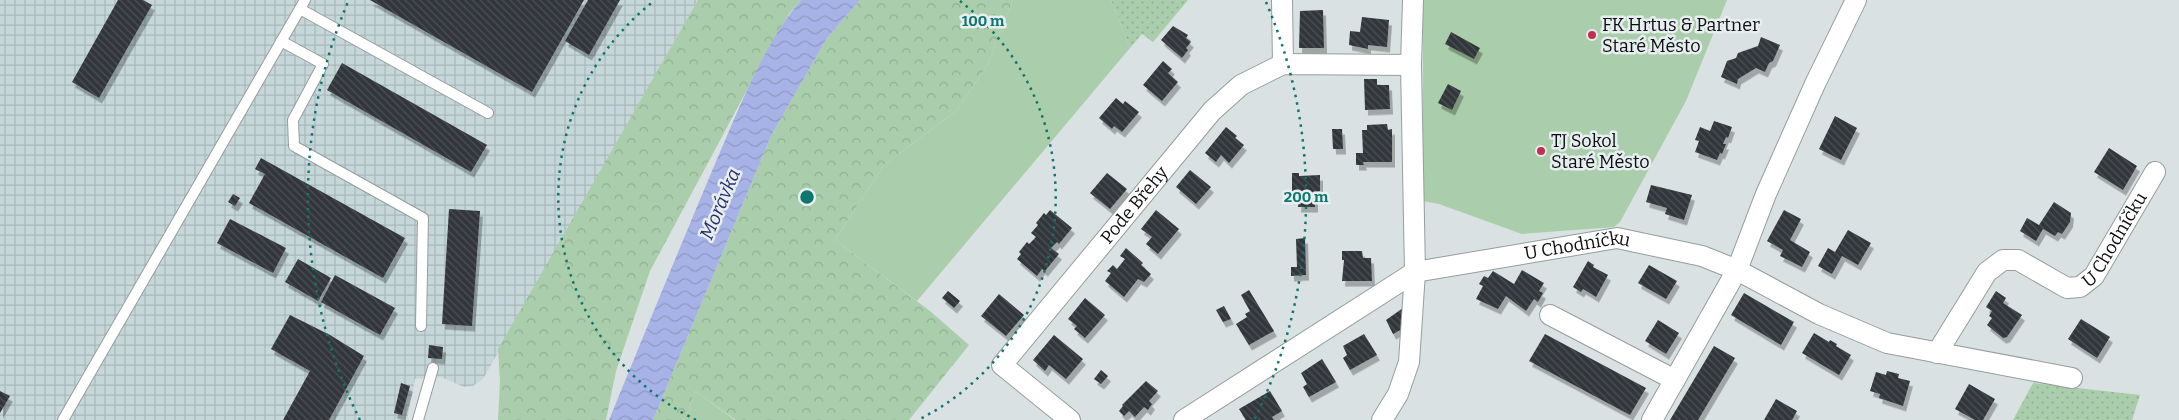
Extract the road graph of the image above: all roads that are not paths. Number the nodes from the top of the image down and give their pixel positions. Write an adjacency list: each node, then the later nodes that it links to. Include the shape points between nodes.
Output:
1 (1282, 0): 6 (street)
2 (1413, 0): 7 (street)
3 (1856, 0): 10 (street, via 1774,177)
4 (303, 5): 5 (lane); 8 (lane)
5 (281, 41): 13 (lane, via 323,64 293,120 294,146 423,218); 18 (lane)
6 (1283, 64): 7 (street, Pode Břehy); 20 (street, Pode Břehy, via 1241,85 1212,111 1002,365)
7 (1411, 65): 11 (street)
8 (488, 113)
9 (2155, 172): 14 (street, U Chodníčku, via 2094,276 2080,287 2066,288 2018,260 2003,260 1987,272)
10 (1737, 270): 11 (street, U Chodníčku, via 1702,256 1617,238); 14 (street, U Chodníčku, via 1819,314 1887,343); 17 (street)
11 (1415, 272): 21 (street); 22 (street, via 1409,362 1398,394)
12 (1550, 314): 17 (street)
13 (421, 326)
14 (1937, 353): 16 (street, U Chodníčku)
15 (433, 368): 19 (lane)
16 (2072, 378)
17 (1675, 380): 23 (street)
18 (63, 420)
19 (418, 420)
20 (1070, 420)
21 (1184, 420)
22 (1382, 420)
23 (1652, 420)

